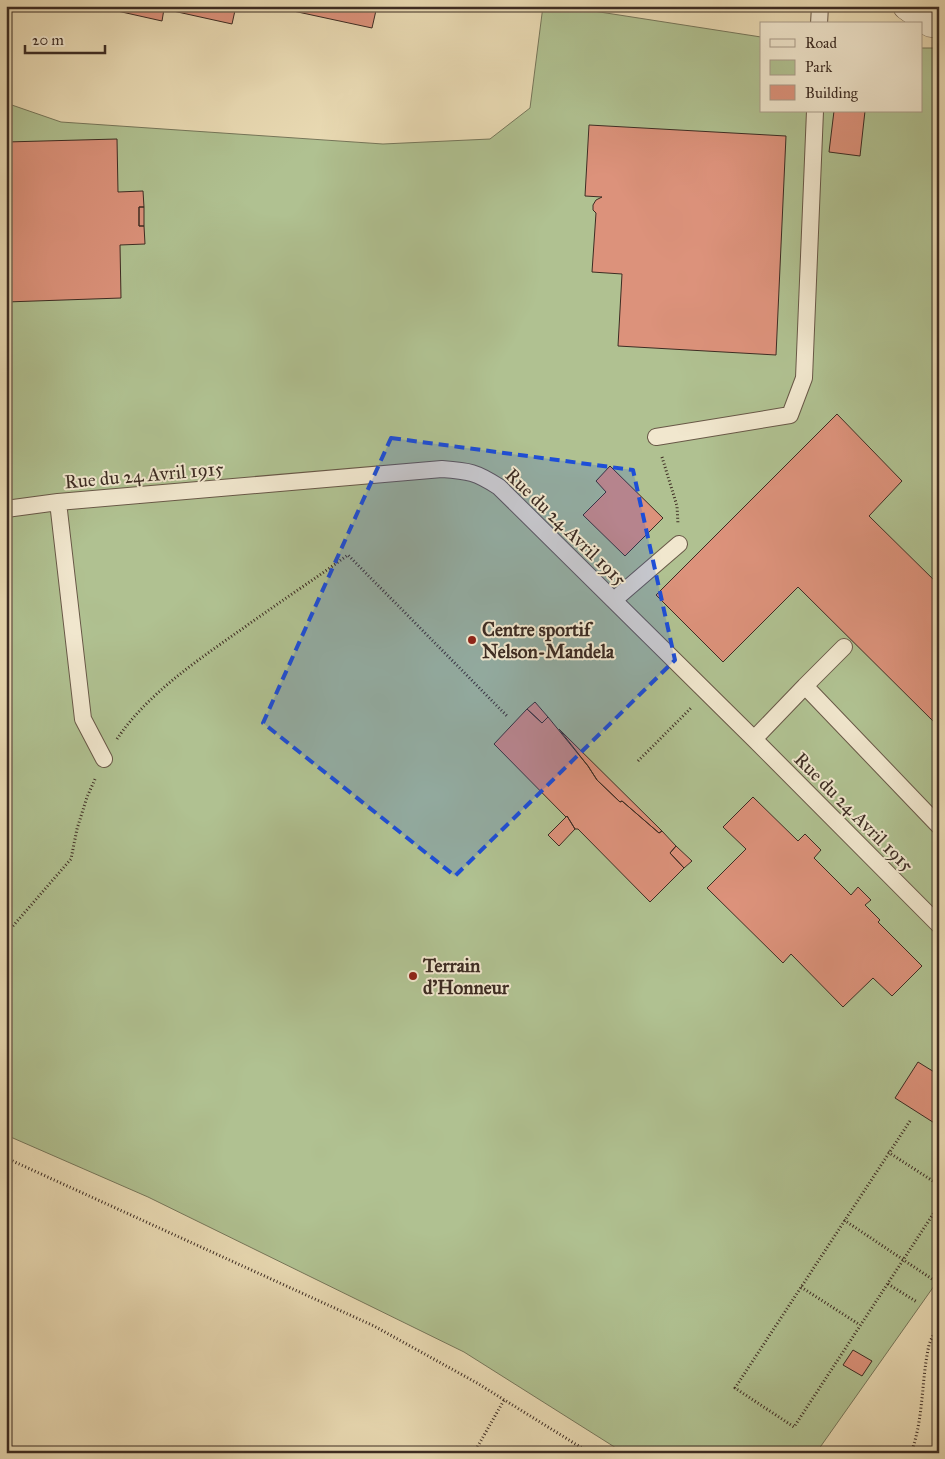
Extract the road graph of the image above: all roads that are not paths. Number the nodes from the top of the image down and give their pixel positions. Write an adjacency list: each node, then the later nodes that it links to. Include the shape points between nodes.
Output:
1 (820, 6): 3 (lane)
2 (906, 6): 4 (street, via 931,23)
3 (819, 22)
4 (939, 23)
5 (815, 112): 6 (lane, via 804,378 790,416)
6 (656, 438)
7 (58, 502): 8 (lane, Rue du 24 Avril 1915); 10 (lane, Rue du 24 Avril 1915, via 442,469 465,470 498,487); 14 (lane, via 83,719)
8 (6, 509)
9 (679, 544): 10 (lane)
10 (614, 600): 13 (lane, Rue du 24 Avril 1915)
11 (844, 646): 12 (lane)
12 (805, 686): 13 (lane); 15 (lane)
13 (754, 739): 16 (lane, Rue du 24 Avril 1915)
14 (104, 759)
15 (939, 826)
16 (939, 925)

